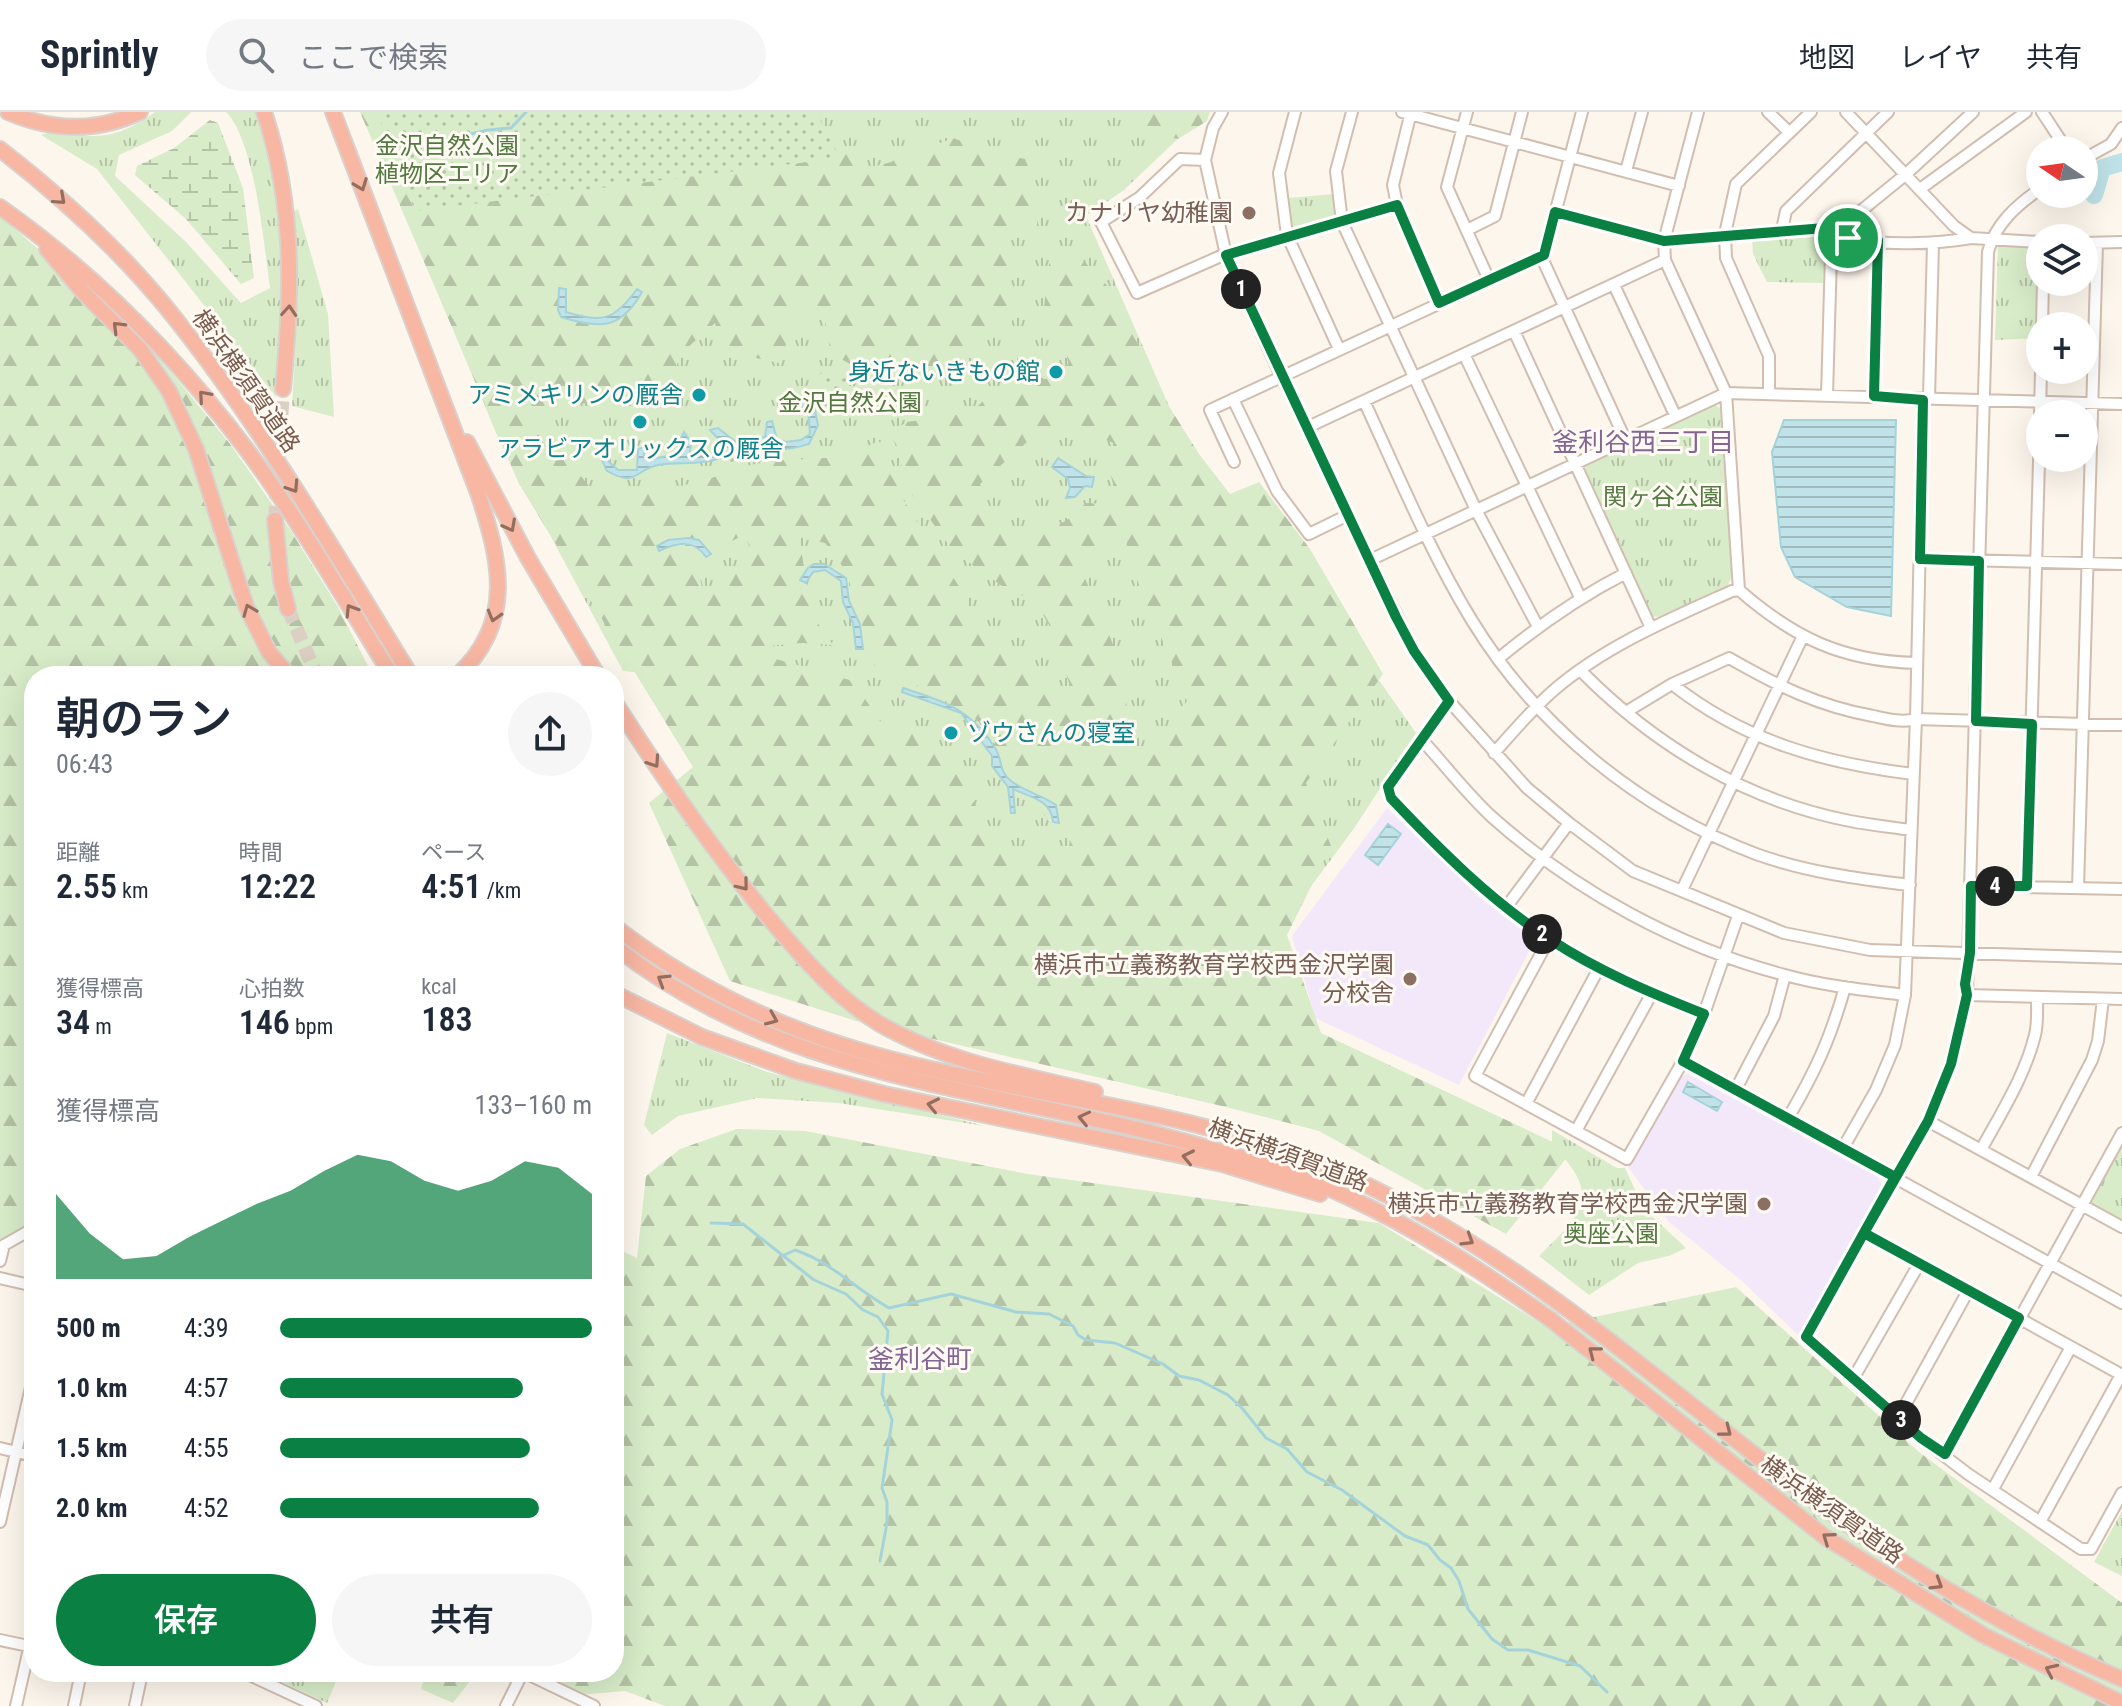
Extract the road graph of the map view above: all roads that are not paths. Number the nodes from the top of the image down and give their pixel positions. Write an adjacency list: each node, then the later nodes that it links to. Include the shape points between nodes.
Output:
1 (8, 112): 2 (highway, via 70,128 102,126)
2 (140, 112)
3 (264, 112): 69 (highway, one-way to 3, via 290,298 288,220)
4 (333, 112): 60 (highway, one-way to 60)
5 (1222, 112): 30 (street)
6 (1295, 112): 45 (street, via 1279,173)
7 (1352, 112): 39 (street, via 1336,171)
8 (1467, 112): 21 (street)
9 (1522, 112): 26 (street)
10 (1582, 112): 29 (street)
11 (1642, 112): 31 (street)
12 (1698, 112): 33 (street)
13 (1768, 112): 23 (street)
14 (1811, 112): 23 (street)
15 (1846, 112): 24 (street)
16 (1888, 112): 24 (street)
17 (1973, 112): 32 (street)
18 (2026, 112): 34 (street)
19 (2042, 112): 25 (street)
20 (1408, 113): 21 (street); 36 (street, via 1393,185)
21 (1463, 128): 26 (street); 41 (street, via 1447,187)
22 (2122, 128): 28 (street)
23 (1789, 132): 44 (street, via 1736,184)
24 (1866, 133): 32 (street); 42 (street, via 1786,211)
25 (2058, 136)
26 (1514, 143): 29 (street); 41 (street, via 1495,216)
27 (0, 149): 111 (highway, 横浜横須賀道路, one-way to 111, via 86,222 173,316 265,443)
28 (2098, 151)
29 (1570, 156): 31 (street); 38 (street)
30 (1205, 160): 54 (street); 54 (street, via 1180,159 1139,198 1101,222 1137,293)
31 (1626, 171): 33 (street)
32 (1905, 175): 34 (street); 43 (street)
33 (1679, 186): 49 (street)
34 (1920, 189): 46 (street)
35 (2026, 200): 47 (street)
36 (1397, 205): 39 (street); 61 (street)
37 (0, 207): 40 (highway, 横浜横須賀道路)
38 (1555, 212): 49 (street); 55 (street)
39 (1342, 222): 45 (street); 63 (street)
40 (26, 225): 109 (highway, one-way to 40, via 246,606 196,449 169,391 140,349); 110 (highway, 横浜横須賀道路, one-way to 40, via 286,506 209,402 113,298)
41 (1467, 230): 57 (street)
42 (1782, 230): 43 (street); 44 (street)
43 (1835, 232): 48 (street); 72 (street)
44 (1725, 234): 49 (street); 71 (street, via 1726,258 1769,356)
45 (1287, 235): 54 (street); 65 (street)
46 (1971, 238): 47 (street); 52 (street)
47 (1991, 239): 50 (street); 76 (street)
48 (1878, 240): 52 (street); 73 (street)
49 (1664, 241): 56 (street)
50 (2026, 241)
51 (2122, 242): 53 (street)
52 (1933, 243): 75 (street)
53 (2098, 243)
54 (1226, 255): 67 (street)
55 (1541, 256): 57 (street); 62 (street)
56 (1665, 260): 58 (street); 70 (street)
57 (1489, 280): 61 (street)
58 (1614, 285): 62 (street); 82 (street)
59 (2095, 296): 78 (street)
60 (406, 303): 112 (highway, one-way to 112, via 496,551 499,592 491,627); 113 (highway, one-way to 113, via 490,490)
61 (1439, 303): 63 (street)
62 (1564, 307): 64 (street); 84 (street)
63 (1391, 325): 65 (street); 68 (street)
64 (1514, 331): 66 (street); 86 (street)
65 (1339, 349): 67 (street)
66 (1464, 354): 68 (street); 89 (street)
67 (1281, 376): 74 (street); 83 (street)
68 (1414, 376): 79 (street); 90 (street)
69 (283, 389)
70 (1726, 393): 71 (street); 82 (street); 101 (street)
71 (1769, 394): 72 (street)
72 (1827, 396): 73 (street)
73 (1874, 396): 75 (street)
74 (1233, 399): 85 (street, via 1210,410); 91 (street, via 1277,491 1309,534)
75 (1926, 399): 76 (street); 94 (street)
76 (1984, 399): 77 (street); 96 (street)
77 (2026, 400)
78 (2091, 400)
79 (1364, 401): 83 (street); 93 (street)
80 (2098, 403): 81 (street)
81 (2122, 404)
82 (1675, 415): 84 (street)
83 (1308, 427): 91 (street)
84 (1625, 439): 86 (street)
85 (1234, 462)
86 (1575, 464): 89 (street); 100 (street)
87 (2039, 472): 97 (street)
88 (2089, 472): 98 (street)
89 (1526, 485): 90 (street); 102 (street)
90 (1476, 510): 93 (street); 104 (street)
91 (1348, 515): 95 (street)
92 (275, 520): 103 (highway)
93 (1426, 532): 95 (street); 107 (street)
94 (1920, 559): 96 (street); 108 (street)
95 (1370, 560): 117 (street, via 1414,651)
96 (1979, 561): 97 (street); 122 (street)
97 (2037, 563): 98 (street); 123 (street)
98 (2087, 563): 99 (street); 124 (street)
99 (2122, 564)
100 (1626, 573): 102 (street); 105 (street)
101 (1739, 590): 105 (street); 106 (street)
102 (1580, 597): 104 (street)
103 (288, 609)
104 (1537, 625): 107 (street)
105 (1651, 628): 114 (street)
106 (1802, 638): 108 (street, via 1856,656); 116 (street)
107 (1498, 659): 118 (street)
108 (1916, 663): 121 (street)
109 (281, 666)
110 (386, 666)
111 (405, 666)
112 (466, 666)
113 (592, 666)
114 (1581, 671): 118 (street); 119 (street)
115 (1672, 684): 116 (street, via 1729,658); 119 (street); 126 (street)
116 (1779, 687): 121 (street, via 1848,712); 126 (street)
117 (1449, 701): 127 (street); 128 (street)
118 (1537, 707): 128 (street); 133 (street, via 1638,794)
119 (1626, 712): 130 (street, via 1677,752)
120 (624, 716): 170 (highway, one-way to 170, via 721,858 806,961 878,1023 962,1059 1222,1123)
121 (1916, 719): 122 (street); 129 (street)
122 (1976, 721): 123 (street); 136 (street)
123 (2032, 724): 124 (street); 137 (street)
124 (2082, 724): 125 (street); 138 (street)
125 (2122, 725)
126 (1756, 735): 129 (street, via 1839,764); 130 (street)
127 (1422, 740): 134 (street, via 1490,815); 141 (street, via 1388,793 1449,859)
128 (1494, 753): 131 (street)
129 (1913, 774): 132 (street)
130 (1734, 782): 132 (street, via 1809,811); 133 (street)
131 (1569, 823): 134 (street); 140 (street, via 1633,871)
132 (1911, 830): 135 (street)
133 (1710, 834): 135 (street, via 1805,869); 140 (street)
134 (1544, 858): 141 (street); 148 (street, via 1664,932)
135 (1910, 885): 145 (street)
136 (1971, 886): 137 (street); 146 (street)
137 (2027, 886): 138 (street)
138 (2078, 888): 139 (street)
139 (2122, 889)
140 (1682, 890): 142 (street)
141 (1507, 906): 144 (street)
142 (1738, 916): 145 (street, via 1825,943); 148 (street)
143 (624, 934): 170 (highway, 横浜横須賀道路, one-way to 170, via 702,985 778,1022 867,1051 1162,1115)
144 (1549, 939): 150 (street); 163 (street, via 1475,1076)
145 (1908, 950): 146 (street); 154 (street)
146 (1970, 953): 149 (street); 155 (street)
147 (624, 954): 174 (highway, 横浜横須賀道路, one-way to 147, via 1303,1178 1191,1143 916,1082 812,1052 737,1022)
148 (1725, 957): 151 (street); 160 (street)
149 (2122, 958)
150 (1599, 968): 153 (street); 163 (street)
151 (1785, 975): 152 (street); 162 (street, via 1774,1016)
152 (1845, 987): 154 (street); 164 (street, via 1817,1069)
153 (1652, 993): 160 (street); 166 (street)
154 (1905, 995): 168 (street, via 1895,1045)
155 (1967, 995): 156 (street); 165 (street, via 1951,1064)
156 (2037, 997): 158 (street); 169 (street, via 2030,1053)
157 (624, 998): 174 (highway, one-way to 157, via 1222,1164 814,1075 683,1028)
158 (2103, 999): 159 (street); 172 (street, via 2092,1060)
159 (2122, 999)
160 (1704, 1014): 161 (street)
161 (1683, 1061): 162 (street); 166 (street, via 1627,1159)
162 (1736, 1089): 164 (street)
163 (1526, 1104): 166 (street)
164 (1788, 1118): 168 (street)
165 (1928, 1121): 169 (street); 171 (street)
166 (1576, 1131)
167 (2122, 1133): 173 (street)
168 (1843, 1148): 171 (street)
169 (1981, 1150): 172 (street)
170 (1321, 1165): 202 (highway, 横浜横須賀道路, one-way to 202, via 1432,1218 1536,1284 1910,1567 2020,1631)
171 (1895, 1177): 176 (street); 179 (street)
172 (2031, 1177): 173 (street)
173 (2083, 1205): 175 (street); 179 (street)
174 (1396, 1220): 208 (highway, 横浜横須賀道路, one-way to 174, via 2037,1664 1825,1537 1550,1319)
175 (2122, 1227)
176 (1864, 1233): 180 (street); 188 (street, via 1806,1337)
177 (24, 1234): 178 (street, via 4,1245)
178 (0, 1261)
179 (2049, 1263): 184 (street); 185 (street)
180 (1919, 1264): 183 (street); 188 (street)
181 (0, 1278): 182 (street)
182 (24, 1284)
183 (1968, 1291): 185 (street); 189 (street)
184 (2122, 1303)
185 (2019, 1318): 186 (street); 194 (street)
186 (2071, 1347): 187 (street); 195 (street)
187 (2122, 1375): 198 (street)
188 (1853, 1379): 189 (street)
189 (1898, 1418): 194 (street)
190 (24, 1420): 192 (street)
191 (0, 1448): 192 (street)
192 (17, 1452): 193 (street); 197 (street)
193 (24, 1454)
194 (1945, 1454): 195 (street)
195 (1993, 1489): 198 (street)
196 (2122, 1493): 198 (street, via 2091,1549 2081,1549)
197 (0, 1522)
198 (2040, 1522)
199 (0, 1640): 200 (street)
200 (24, 1645)
201 (24, 1676): 209 (street)
202 (2122, 1679)
203 (79, 1682): 210 (street)
204 (140, 1682): 211 (street)
205 (264, 1682): 212 (street)
206 (518, 1682): 213 (street)
207 (544, 1682): 214 (street)
208 (2122, 1703)
209 (16, 1706)
210 (74, 1706)
211 (135, 1706)
212 (316, 1706)
213 (506, 1706)
214 (594, 1706)

